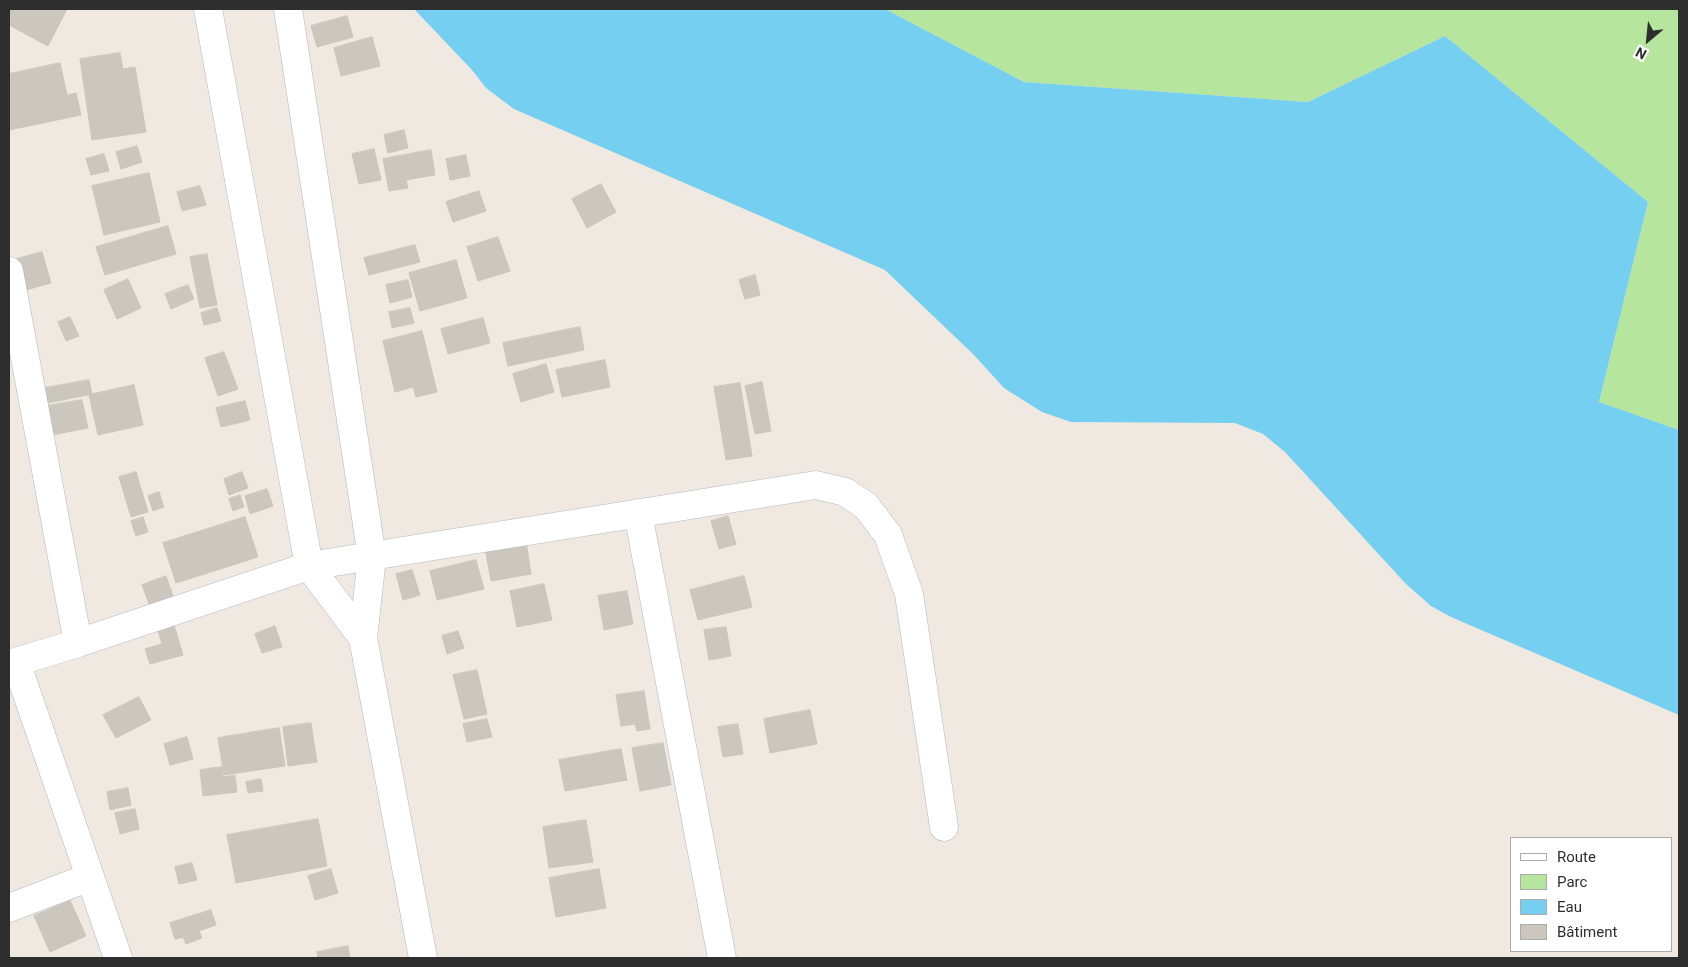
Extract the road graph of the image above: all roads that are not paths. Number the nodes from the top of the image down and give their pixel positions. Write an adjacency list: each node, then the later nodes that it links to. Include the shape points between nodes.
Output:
1 (208, 9): 6 (street)
2 (288, 9): 5 (street)
3 (9, 271): 8 (street)
4 (638, 514): 5 (street); 10 (street, via 816,485 845,492 866,506 888,535 909,594); 15 (street)
5 (372, 558): 6 (street); 7 (street)
6 (309, 566): 7 (street); 8 (street)
7 (363, 638): 14 (street)
8 (78, 644): 9 (street)
9 (12, 663): 11 (street)
10 (944, 827)
11 (90, 876): 12 (street); 13 (street)
12 (9, 908)
13 (118, 958)
14 (423, 958)
15 (722, 958)

